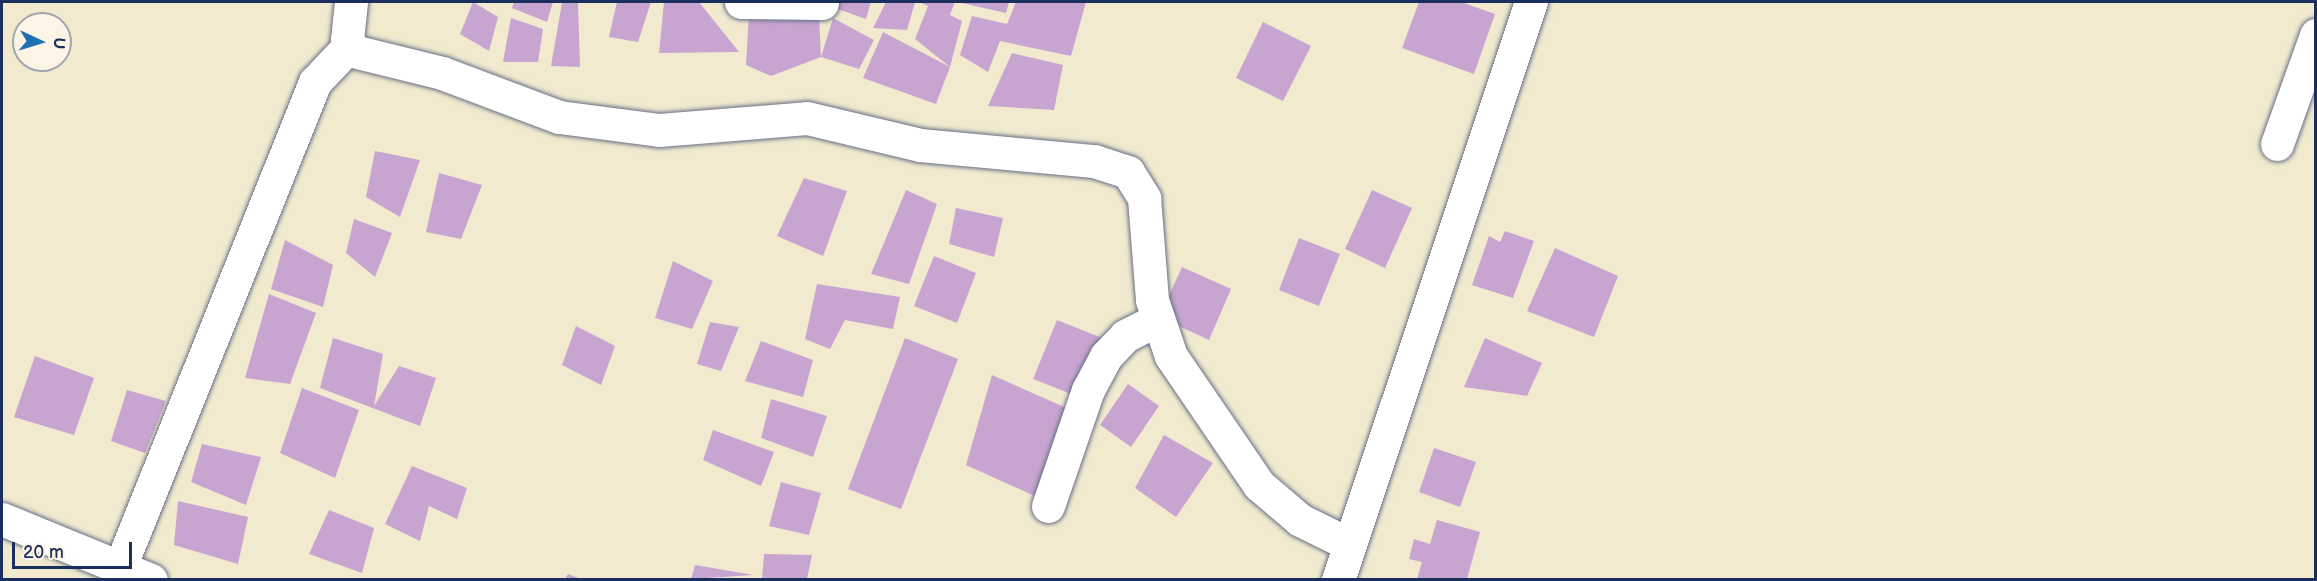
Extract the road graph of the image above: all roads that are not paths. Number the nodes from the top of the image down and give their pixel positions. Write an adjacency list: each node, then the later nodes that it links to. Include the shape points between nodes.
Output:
1 (351, 2): 6 (street)
2 (741, 2): 4 (street)
3 (1531, 2): 11 (street)
4 (822, 3)
5 (2316, 35): 7 (street)
6 (349, 46): 8 (street, via 360,54 442,73 520,106 603,124 681,130 807,118 920,145 1112,164 1128,172 1144,198); 12 (street, via 315,82)
7 (2277, 144)
8 (1157, 320): 9 (street, via 1125,336 1106,356 1088,390); 11 (street, via 1171,356 1259,485 1300,520)
9 (1048, 506)
10 (2, 519): 12 (street)
11 (1349, 544): 14 (street)
12 (120, 567): 13 (street)
13 (151, 579)
14 (1338, 579)

